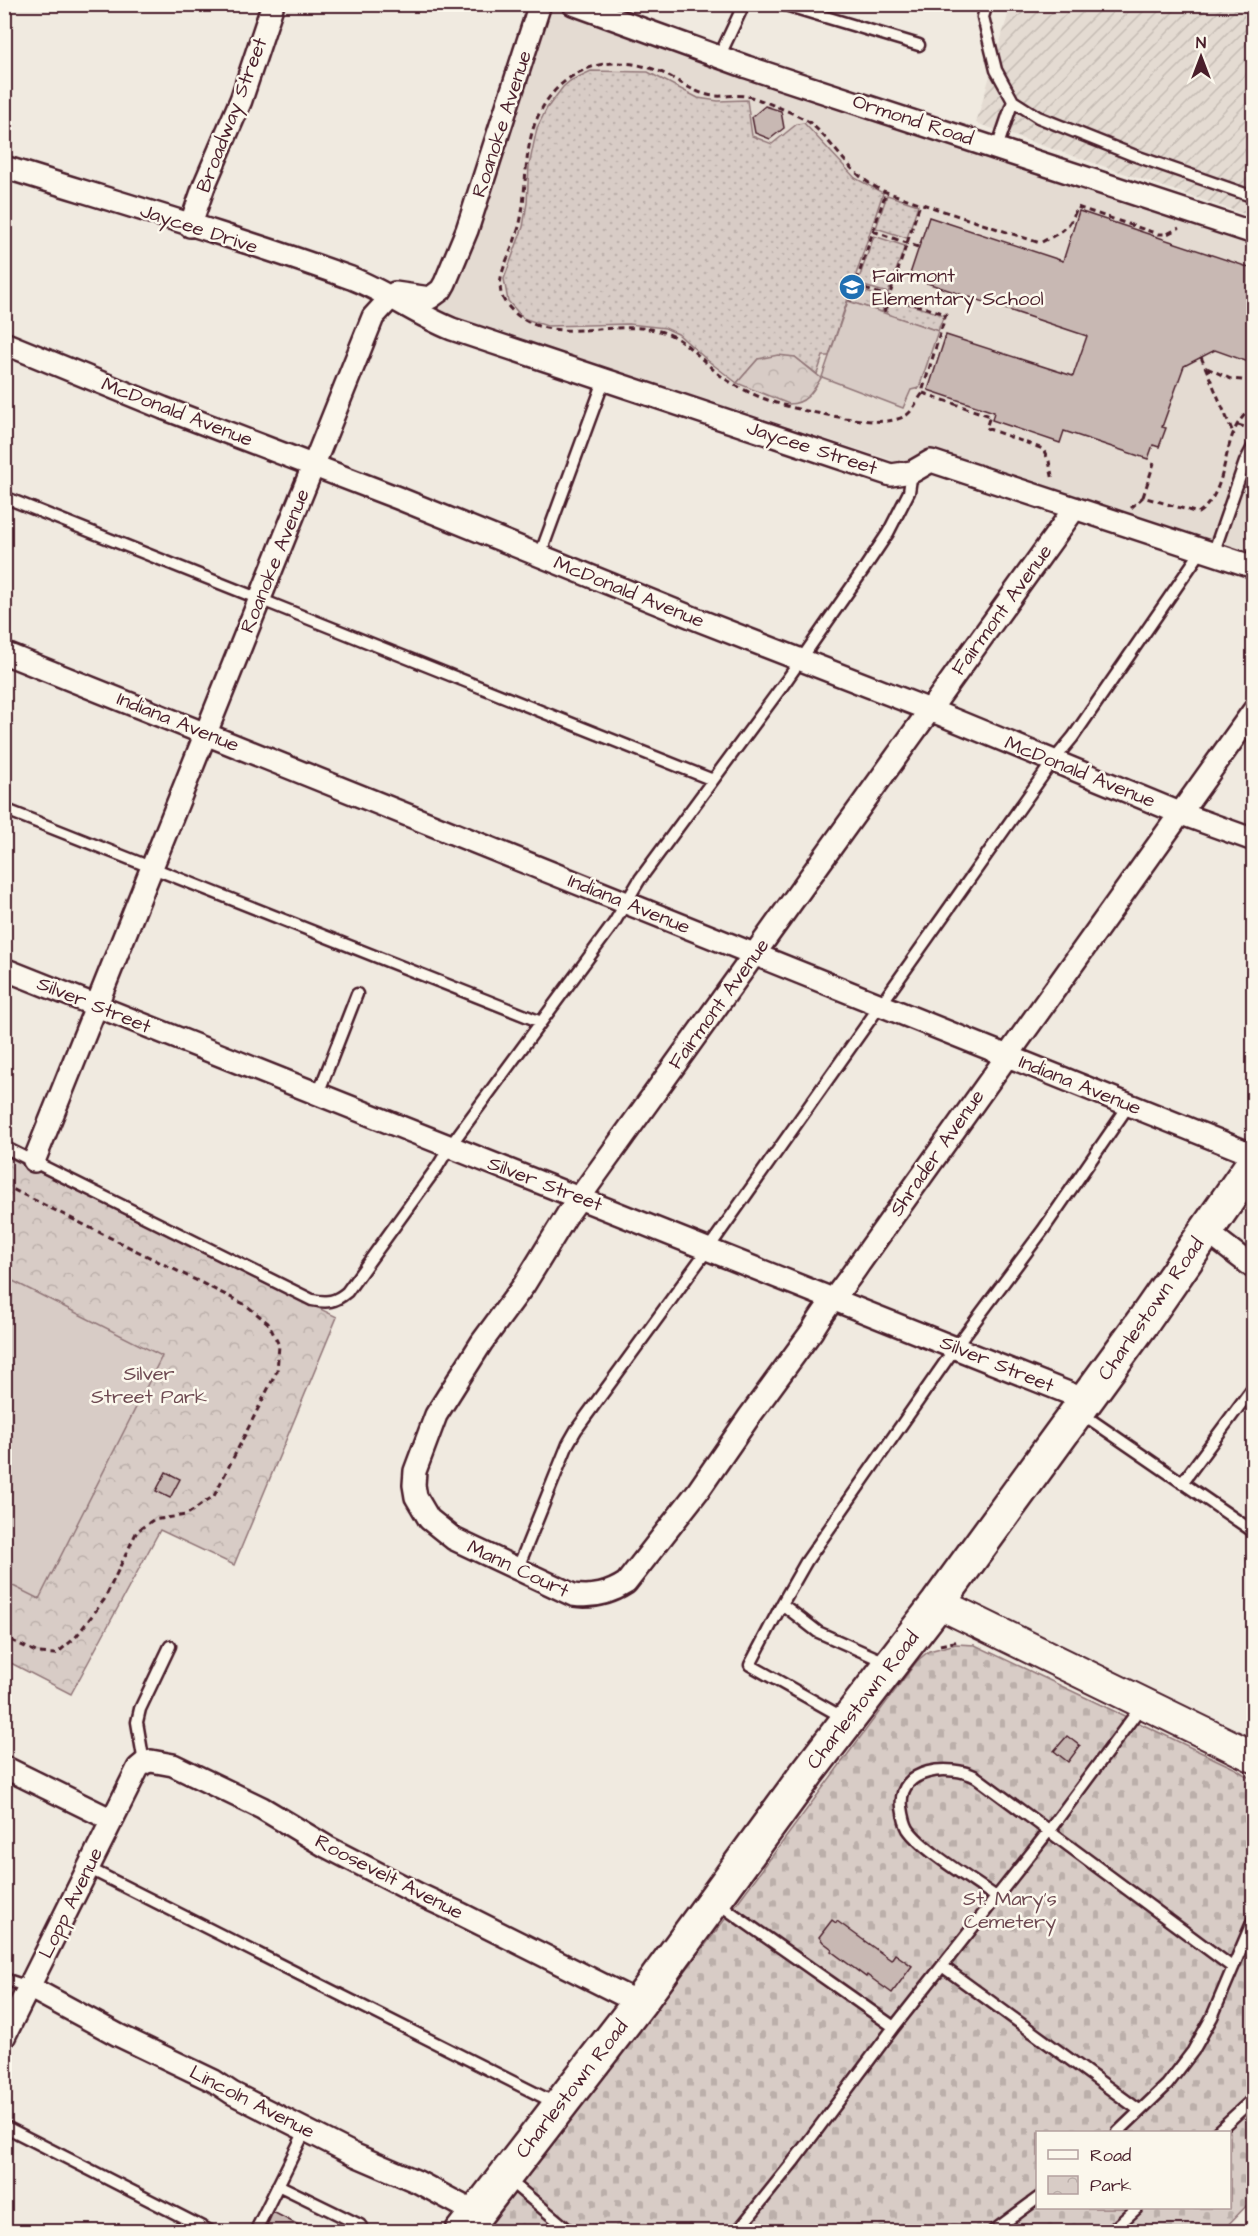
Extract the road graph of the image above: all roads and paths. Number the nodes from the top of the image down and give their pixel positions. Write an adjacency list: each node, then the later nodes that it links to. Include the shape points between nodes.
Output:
1 (273, 4): 15 (street, Broadway Street, via 241,100)
2 (540, 4): 23 (street, Roanoke Avenue, via 467,230 445,283 430,298 402,294)
3 (573, 4): 8 (street, Ormond Road)
4 (744, 4): 8 (lane)
5 (782, 4): 7 (lane)
6 (987, 4): 9 (lane, via 983,17 996,70)
7 (920, 45)
8 (719, 57): 10 (street, Ormond Road)
9 (1013, 101): 10 (lane); 13 (lane, via 1038,117 1133,155)
10 (997, 148): 18 (street, Ormond Road)
11 (4, 167): 15 (street, Jaycee Drive)
12 (886, 192): 14 (path); 17 (path); 31 (path, via 860,178 808,121 747,96 699,93 651,68 600,64 561,83 535,123 519,225 500,275 500,289 505,304 522,320 544,329 638,328 667,333 746,392 796,410 884,421 907,415)
13 (1254, 197)
14 (920, 204): 16 (path, via 1040,243 1066,228 1077,207 1158,234); 19 (path)
15 (190, 226): 23 (street, Jaycee Drive, via 353,279)
16 (1183, 226)
17 (873, 231): 19 (path); 21 (path)
18 (1254, 233)
19 (908, 243): 20 (path); 22 (path)
20 (918, 247)
21 (855, 286): 22 (path); 24 (path)
22 (890, 296): 25 (path); 31 (path, via 946,314)
23 (391, 297): 29 (street, Jaycee Street, via 437,323); 39 (street, Roanoke Avenue, via 373,317)
24 (850, 301)
25 (884, 312)
26 (4, 343): 39 (street, McDonald Avenue)
27 (1201, 357): 28 (path)
28 (1206, 367): 30 (path, via 1231,380); 35 (path)
29 (605, 378): 40 (street, Jaycee Street); 47 (lane)
30 (1254, 381)
31 (923, 393): 41 (path, via 990,416 986,428 1043,449)
32 (1254, 404): 33 (path)
33 (1238, 425): 34 (path); 35 (path)
34 (1254, 430)
35 (1234, 435): 43 (path, via 1209,506 1198,513)
36 (1254, 445): 38 (lane)
37 (1154, 463): 43 (path)
38 (1249, 464): 46 (lane)
39 (313, 465): 47 (street, McDonald Avenue); 49 (street, Roanoke Avenue)
40 (901, 473): 44 (street, via 931,461); 51 (lane, via 909,492 888,533)
41 (1054, 484)
42 (4, 497): 49 (lane)
43 (1143, 497): 45 (path)
44 (1076, 508): 46 (street); 52 (street, Fairmont Avenue)
45 (1125, 513)
46 (1207, 552): 48 (street); 55 (lane)
47 (540, 555): 51 (street, McDonald Avenue)
48 (1254, 567)
49 (260, 598): 54 (street, Roanoke Avenue); 56 (lane)
50 (4, 652): 54 (street, Indiana Avenue)
51 (801, 660): 52 (street, McDonald Avenue); 56 (lane)
52 (930, 710): 55 (street, McDonald Avenue); 62 (street, Fairmont Avenue)
53 (1254, 710): 58 (street, Shrader Avenue)
54 (206, 733): 60 (street, Roanoke Avenue); 61 (street, Indiana Avenue)
55 (1053, 761): 58 (street, McDonald Avenue); 65 (lane)
56 (713, 780): 61 (lane)
57 (4, 809): 60 (lane)
58 (1181, 812): 59 (street, McDonald Avenue); 68 (street, Shrader Avenue)
59 (1254, 840)
60 (152, 868): 66 (street, Roanoke Avenue); 67 (lane)
61 (626, 902): 62 (street, Indiana Avenue); 67 (lane)
62 (755, 955): 65 (street, Indiana Avenue); 77 (street, Fairmont Avenue)
63 (4, 969): 66 (street, Silver Street)
64 (357, 994): 69 (lane)
65 (880, 1005): 68 (street, Indiana Avenue); 79 (lane)
66 (96, 1006): 69 (street, Silver Street); 74 (street, Roanoke Avenue)
67 (541, 1022): 71 (lane)
68 (1007, 1056): 70 (street, Indiana Avenue); 81 (street, Shrader Avenue)
69 (318, 1094): 71 (street, Silver Street)
70 (1130, 1105): 73 (street, Indiana Avenue); 82 (lane)
71 (450, 1146): 74 (lane, via 347,1292 328,1303 312,1300); 77 (street, Silver Street)
72 (4, 1147): 74 (lane)
73 (1254, 1155)
74 (34, 1161)
75 (1254, 1162): 78 (main road, Charlestown Road)
76 (4, 1185): 92 (path, via 246,1305 268,1323 279,1345 277,1371 214,1496 186,1515 153,1520 137,1531 104,1600 75,1638 56,1653 38,1653)
77 (580, 1197): 79 (street, Silver Street); 86 (street, Fairmont Avenue, via 462,1372 429,1430 414,1485 416,1497)
78 (1206, 1231): 80 (street); 84 (main road, Charlestown Road)
79 (708, 1249): 81 (street, Silver Street); 88 (lane, via 568,1444)
80 (1254, 1268)
81 (834, 1299): 82 (street, Silver Street); 89 (street, Shrader Avenue, via 664,1537 636,1572)
82 (955, 1348): 84 (street, Silver Street); 91 (lane, via 806,1562)
83 (1254, 1386): 85 (lane)
84 (1082, 1405): 85 (lane); 90 (main road, Charlestown Road)
85 (1182, 1483): 87 (lane)
86 (429, 1519): 88 (street, Mann Court, via 454,1539)
87 (1254, 1532)
88 (518, 1570): 89 (street, Mann Court, via 573,1595 587,1597)
89 (614, 1590)
90 (938, 1603): 96 (main road, Charlestown Road); 97 (main road)
91 (782, 1604): 96 (lane, via 818,1632); 98 (lane, via 750,1665)
92 (4, 1637)
93 (961, 1641): 95 (path)
94 (170, 1646): 100 (lane, via 140,1709 137,1722)
95 (938, 1646)
96 (891, 1664): 98 (main road, Charlestown Road)
97 (1144, 1703): 99 (main road); 103 (lane)
98 (848, 1720): 106 (main road, Charlestown Road)
99 (1254, 1757)
100 (141, 1766): 102 (street, Lopp Avenue); 112 (street, Roosevelt Avenue, via 161,1762 173,1766 262,1808 327,1847)
101 (4, 1767): 102 (street)
102 (112, 1820): 104 (street, Lopp Avenue)
103 (1048, 1832): 105 (lane); 105 (lane, via 967,1772 933,1771 910,1781 901,1802 909,1830); 109 (lane)
104 (88, 1868): 111 (street, Lopp Avenue); 116 (lane)
105 (996, 1897): 108 (lane)
106 (717, 1899): 112 (main road, Charlestown Road); 113 (lane)
107 (1254, 1918): 109 (lane)
108 (942, 1966): 113 (lane); 117 (lane)
109 (1232, 1967): 117 (lane, via 1193,2051 1167,2085)
110 (4, 1979): 111 (lane)
111 (29, 1987): 114 (street, Lopp Avenue); 119 (street, Lincoln Avenue)
112 (639, 2003): 116 (main road, Charlestown Road)
113 (894, 2027): 132 (lane)
114 (4, 2037)
115 (1254, 2098): 121 (lane)
116 (561, 2105): 126 (main road, Charlestown Road)
117 (1139, 2110): 120 (lane)
118 (4, 2126): 128 (lane)
119 (306, 2130): 122 (lane); 126 (street, Lincoln Avenue, via 418,2182)
120 (1120, 2131)
121 (1219, 2131)
122 (278, 2186): 129 (lane); 130 (lane, via 360,2225)
123 (517, 2187): 131 (lane)
124 (1036, 2199): 133 (lane)
125 (1136, 2209): 127 (lane)
126 (469, 2222)
127 (1115, 2228)
128 (212, 2232)
129 (255, 2232)
130 (365, 2232)
131 (571, 2232)
132 (737, 2232)
133 (992, 2232)

